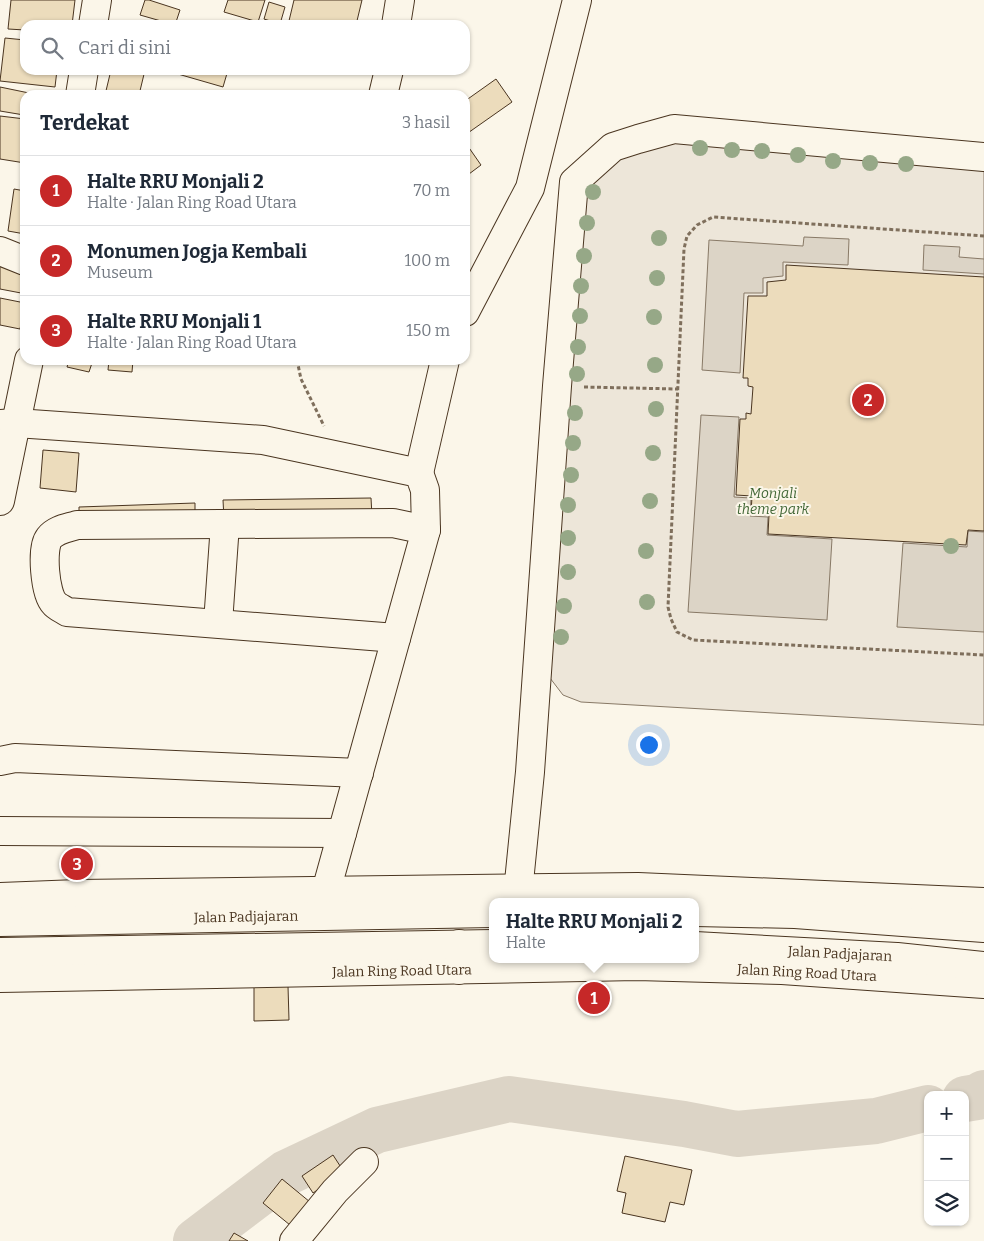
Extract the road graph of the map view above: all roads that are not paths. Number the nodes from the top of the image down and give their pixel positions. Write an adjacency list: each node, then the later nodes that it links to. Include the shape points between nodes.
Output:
1 (400, 0): 3 (main road)
2 (577, 0): 11 (main road, via 530,188)
3 (397, 20)
4 (83, 75): 6 (main road)
5 (389, 75): 7 (main road)
6 (81, 90)
7 (384, 90)
8 (984, 157): 26 (main road, via 674,129 613,147 574,182 531,762)
9 (0, 251): 10 (main road)
10 (20, 259)
11 (470, 302)
12 (26, 365): 14 (main road)
13 (444, 365): 15 (main road)
14 (8, 423): 15 (main road, via 263,440); 16 (main road)
15 (419, 473): 18 (main road, via 424,490)
16 (0, 501)
17 (225, 524): 18 (main road, via 393,523); 19 (main road); 19 (main road, via 77,524 57,531 48,539 45,558 46,579 53,602 67,612)
18 (426, 530): 20 (main road)
19 (218, 623): 20 (main road)
20 (396, 638): 22 (main road)
21 (0, 761): 22 (main road, via 15,758)
22 (359, 773): 24 (main road)
23 (0, 831): 24 (main road)
24 (342, 833): 25 (main road)
25 (326, 891): 26 (main road); 27 (main road)
26 (518, 895): 28 (main road, via 638,887)
27 (0, 897)
28 (984, 902)
29 (699, 912): 32 (main road, via 795,914)
30 (489, 913): 31 (main road, Jalan Padjajaran)
31 (0, 922)
32 (984, 928)
33 (489, 946): 36 (main road)
34 (699, 946): 39 (main road, Jalan Padjajaran, via 897,957)
35 (0, 952): 36 (main road)
36 (459, 957): 37 (main road, Jalan Ring Road Utara); 40 (main road, Jalan Ring Road Utara)
37 (489, 959)
38 (578, 963): 41 (main road, Jalan Ring Road Utara, via 782,970)
39 (984, 966)
40 (0, 978)
41 (984, 984)
42 (364, 1162): 43 (main road)
43 (294, 1241)

